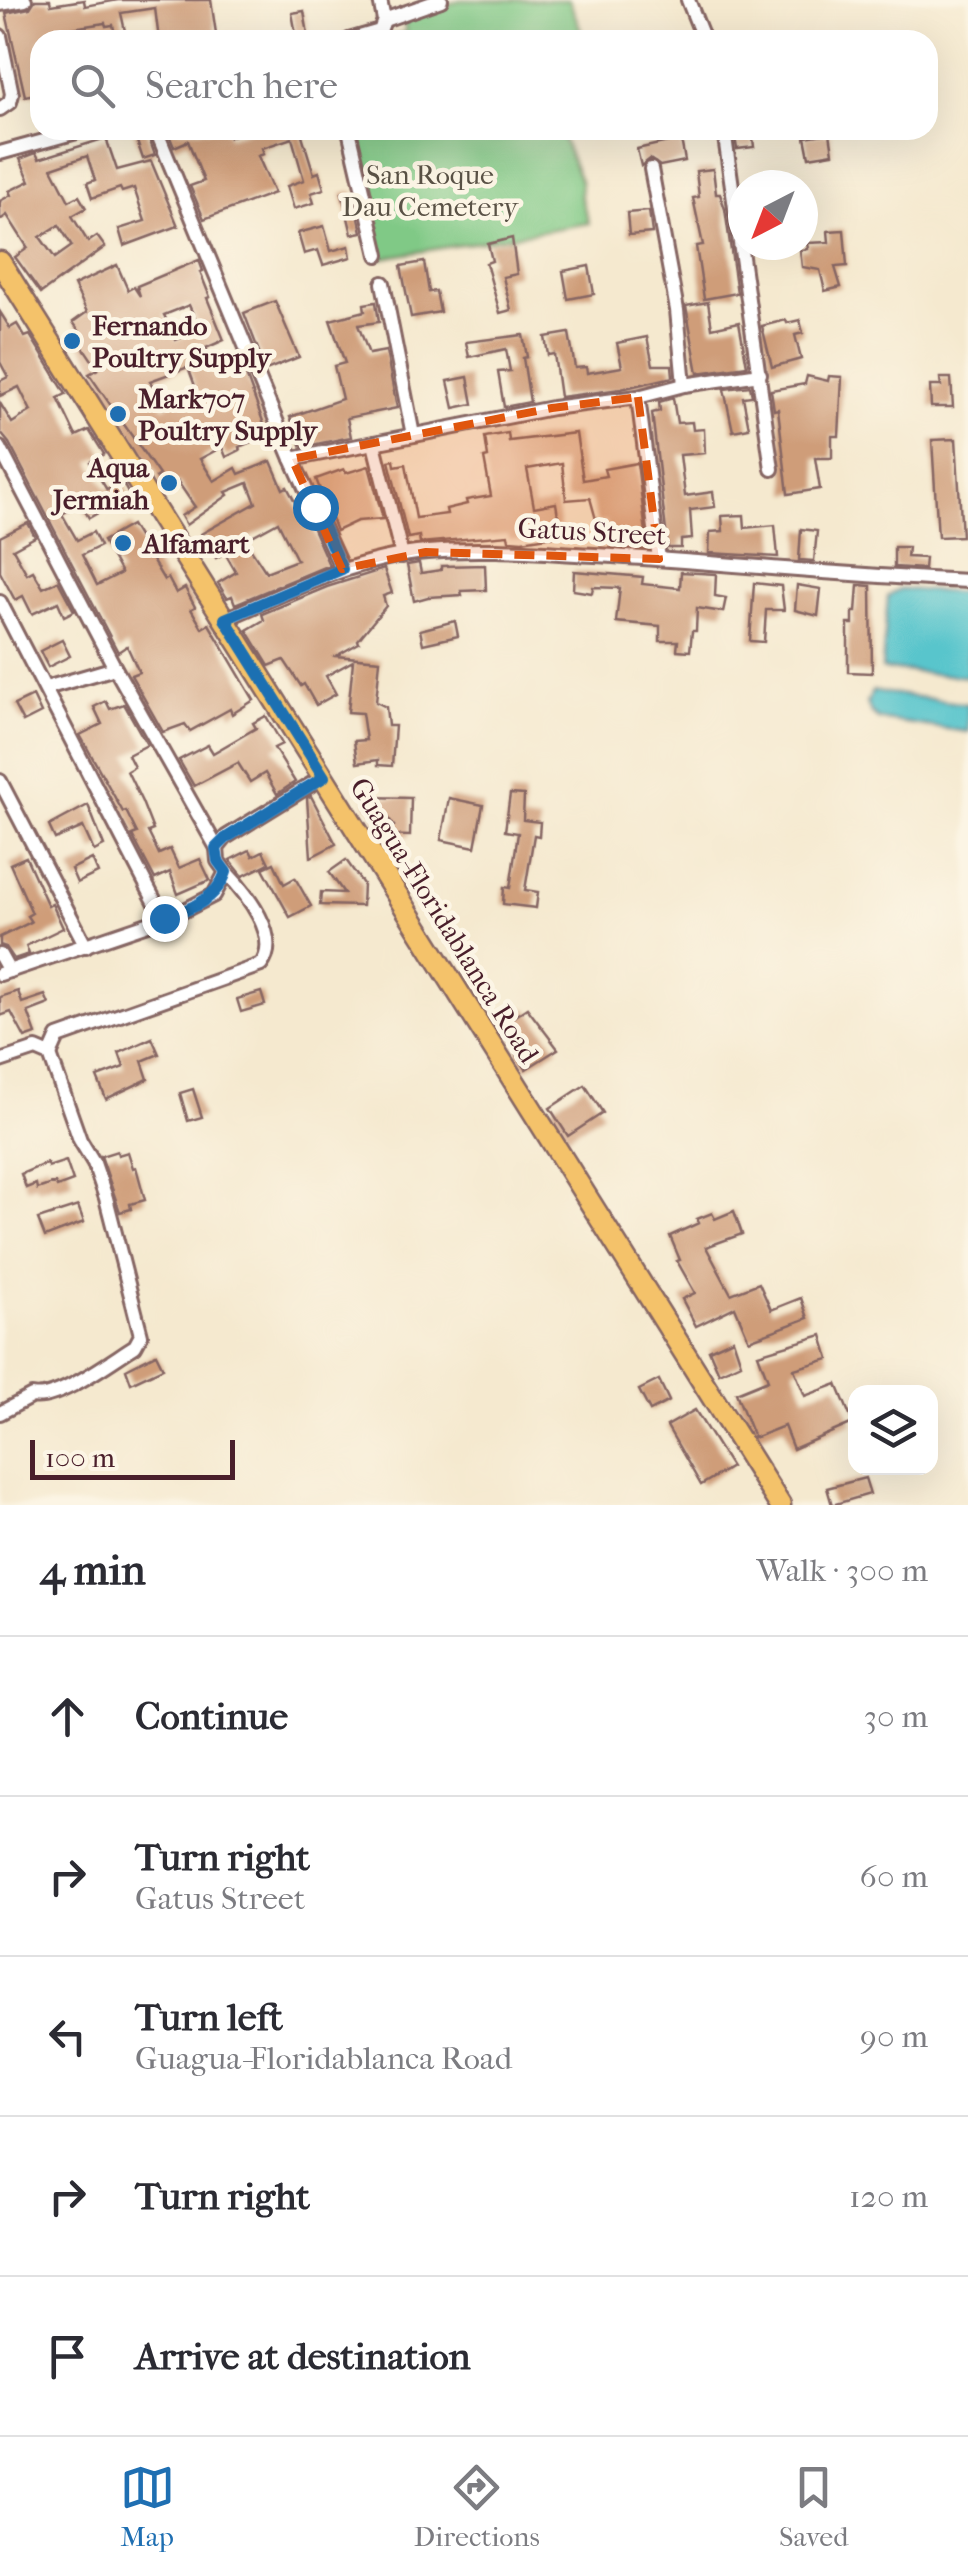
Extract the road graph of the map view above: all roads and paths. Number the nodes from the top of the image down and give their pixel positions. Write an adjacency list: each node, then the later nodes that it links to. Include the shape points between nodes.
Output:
1 (25, 0): 5 (street)
2 (380, 0): 6 (street)
3 (441, 0): 6 (street)
4 (688, 0): 8 (street)
5 (0, 4)
6 (382, 26): 7 (street)
7 (372, 30)
8 (700, 30)
9 (0, 36): 10 (street, via 12,94)
10 (0, 110)
11 (40, 140): 15 (street)
12 (160, 140): 26 (street)
13 (351, 140): 17 (street)
14 (725, 140): 20 (street)
15 (1, 149)
16 (651, 170): 21 (street)
17 (378, 255)
18 (0, 262): 33 (main road, Guagua-Floridablanca Road)
19 (384, 283): 23 (street)
20 (760, 374): 21 (street); 27 (street)
21 (684, 385): 22 (street)
22 (638, 397): 23 (street); 29 (street)
23 (413, 435): 24 (street)
24 (374, 444): 26 (street); 28 (street)
25 (0, 450): 34 (street)
26 (292, 460): 30 (street)
27 (772, 469)
28 (402, 556): 29 (street, Gatus Street, via 510,551); 30 (street, Gatus Street)
29 (659, 559): 31 (street, Gatus Street)
30 (342, 569): 33 (street, Gatus Street)
31 (968, 581)
32 (0, 602): 35 (street)
33 (225, 619): 36 (main road, Guagua-Floridablanca Road)
34 (114, 668): 35 (street); 38 (street)
35 (46, 688): 40 (street)
36 (324, 777): 38 (street); 47 (main road, Guagua-Floridablanca Road)
37 (0, 781): 41 (street)
38 (216, 848): 39 (street)
39 (226, 872): 40 (street, via 214,895); 44 (street, via 250,899 269,944 261,964 58,1037)
40 (164, 918): 41 (street)
41 (86, 946): 43 (street)
42 (0, 955): 43 (street)
43 (4, 973)
44 (50, 1055): 45 (street, via 36,1049); 46 (street, via 106,1198 141,1335 135,1346 59,1391)
45 (0, 1061)
46 (0, 1413)
47 (780, 1505)

